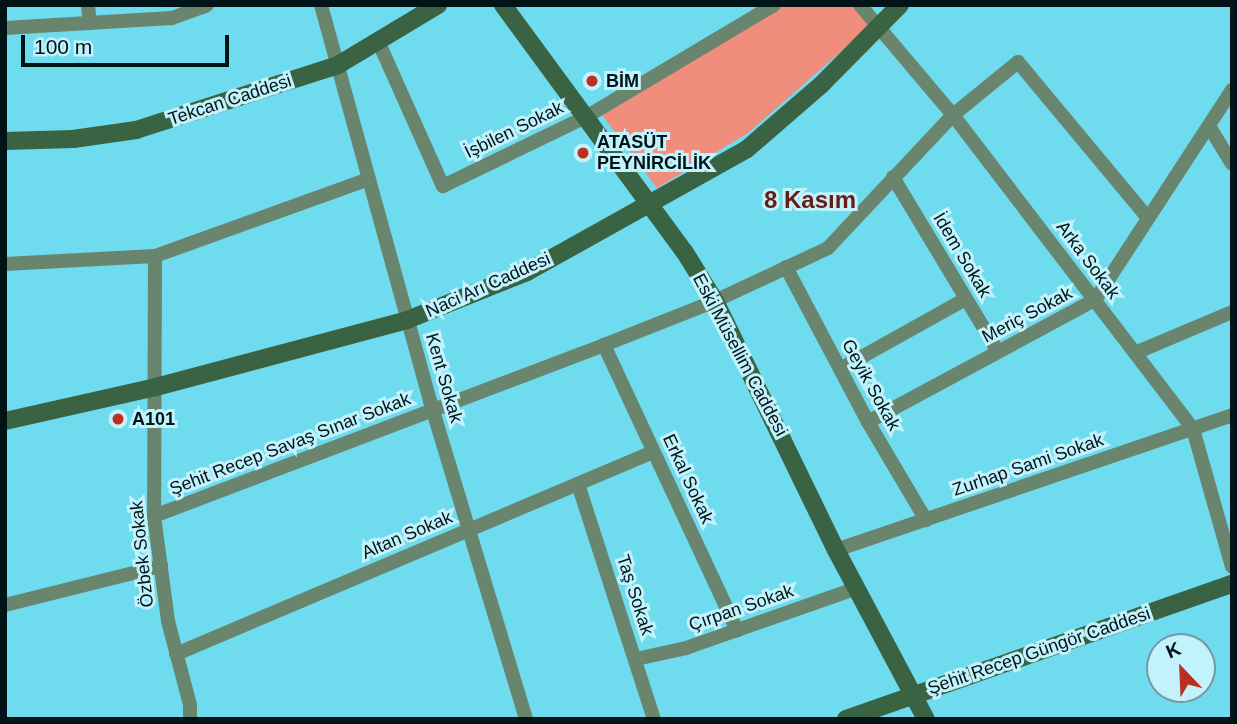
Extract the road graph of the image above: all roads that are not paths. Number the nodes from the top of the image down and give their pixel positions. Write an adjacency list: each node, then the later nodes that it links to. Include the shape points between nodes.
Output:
1 (88, 5): 9 (street)
2 (207, 5): 9 (street, via 172,18)
3 (321, 5): 13 (street, Kent Sokak)
4 (438, 5): 12 (street, Tekcan Caddesi)
5 (503, 5): 16 (street, Eski Müsellim Caddesi)
6 (774, 5): 16 (street, İşbilen Sokak)
7 (860, 5): 10 (street, Arka Sokak)
8 (900, 5): 10 (street, Naci Arı Caddesi)
9 (90, 23): 11 (street)
10 (877, 27): 15 (street, Arka Sokak); 22 (street, Naci Arı Caddesi, via 771,131)
11 (5, 29)
12 (378, 41): 13 (street, Tekcan Caddesi); 16 (street, İşbilen Sokak, via 443,186)
13 (338, 65): 18 (street, Tekcan Caddesi, via 136,130 73,139); 21 (street, Kent Sokak)
14 (1232, 90): 17 (street, Meriç Sokak)
15 (953, 114): 20 (street, Şehit Recep Savaş Sınar Sokak); 23 (street, Şehit Recep Savaş Sınar Sokak, via 1018,62); 28 (street, Arka Sokak)
16 (586, 117): 22 (street, Eski Müsellim Caddesi)
17 (1209, 126): 19 (street); 23 (street, Meriç Sokak)
18 (5, 141)
19 (1232, 163)
20 (893, 177): 26 (street, Şehit Recep Savaş Sınar Sokak, via 828,248); 27 (street, İdem Sokak)
21 (369, 179): 24 (street); 31 (street, Kent Sokak)
22 (649, 204): 29 (street, Eski Müsellim Caddesi); 31 (street, Naci Arı Caddesi, via 527,272)
23 (1148, 218): 28 (street, Meriç Sokak)
24 (155, 256): 25 (street); 36 (street, Özbek Sokak)
25 (5, 264)
26 (786, 267): 29 (street, Şehit Recep Savaş Sınar Sokak); 35 (street, Geyik Sokak)
27 (966, 299): 33 (street, İdem Sokak); 35 (street)
28 (1095, 300): 33 (street, Meriç Sokak); 34 (street, Arka Sokak)
29 (715, 301): 32 (street, Şehit Recep Savaş Sınar Sokak); 47 (street, Eski Müsellim Caddesi)
30 (1232, 312): 34 (street)
31 (407, 320): 36 (street, Naci Arı Caddesi); 37 (street, Kent Sokak)
32 (604, 345): 37 (street, Şehit Recep Savaş Sınar Sokak); 42 (street, Erkal Sokak)
33 (998, 352): 40 (street, Meriç Sokak)
34 (1135, 353): 41 (street, Arka Sokak)
35 (840, 369): 40 (street, Geyik Sokak)
36 (156, 387): 39 (street, Naci Arı Caddesi); 44 (street, Özbek Sokak)
37 (432, 410): 44 (street, Şehit Recep Savaş Sınar Sokak); 46 (street, Kent Sokak)
38 (1232, 415): 41 (street, Zurhap Sami Sokak)
39 (5, 421)
40 (869, 422): 45 (street, Geyik Sokak)
41 (1193, 429): 45 (street, Zurhap Sami Sokak); 49 (street, Arka Sokak)
42 (653, 452): 43 (street, Altan Sokak); 53 (street, Erkal Sokak)
43 (578, 484): 46 (street, Altan Sokak); 55 (street, Taş Sokak)
44 (154, 516): 48 (street, Özbek Sokak)
45 (926, 520): 47 (street, Zurhap Sami Sokak)
46 (470, 530): 54 (street, Altan Sokak); 58 (street, Kent Sokak)
47 (836, 550): 51 (street, Eski Müsellim Caddesi)
48 (161, 566): 52 (street); 54 (street, Özbek Sokak)
49 (1232, 567)
50 (1232, 584): 56 (street, Şehit Recep Güngör Caddesi)
51 (857, 588): 53 (street, Çırpan Sokak); 56 (street, Eski Müsellim Caddesi)
52 (5, 605)
53 (737, 630): 55 (street, Çırpan Sokak)
54 (176, 654): 57 (street, Özbek Sokak)
55 (635, 659): 59 (street, Taş Sokak)
56 (912, 695): 60 (street, Şehit Recep Güngör Caddesi); 61 (street, Eski Müsellim Caddesi)
57 (190, 719)
58 (526, 719)
59 (654, 719)
60 (846, 719)
61 (926, 719)

